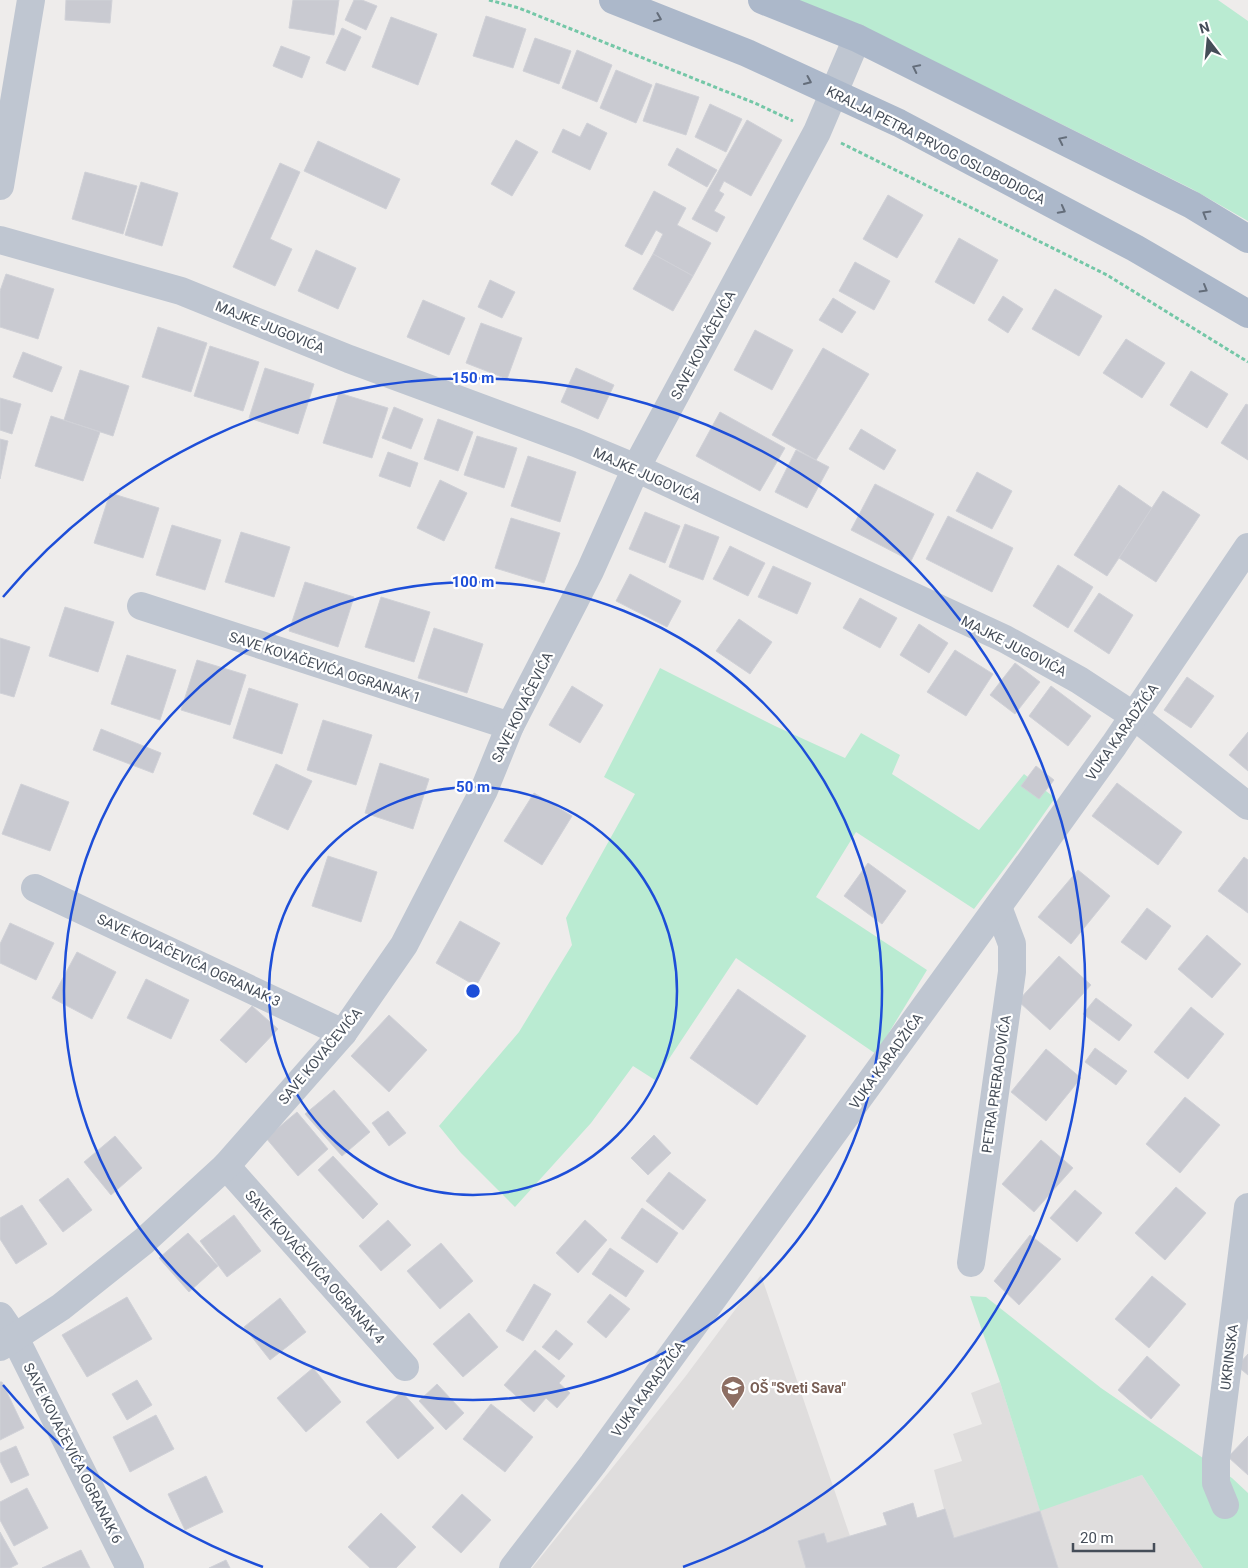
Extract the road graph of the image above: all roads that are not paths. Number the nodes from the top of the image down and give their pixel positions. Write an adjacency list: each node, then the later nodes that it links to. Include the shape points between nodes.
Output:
1 (31, 0): 6 (street)
2 (613, 0): 5 (main road, KRALJA PETRA PRVOG OSLOBODIOCA, one-way to 5, via 747,53)
3 (762, 0): 4 (main road)
4 (856, 38): 5 (street, SAVE KOVAČEVIĆA); 7 (main road, one-way to 4, via 1192,205)
5 (834, 92): 9 (main road, KRALJA PETRA PRVOG OSLOBODIOCA, one-way to 9, via 1135,248); 10 (street, SAVE KOVAČEVIĆA, via 817,132)
6 (0, 186)
7 (1248, 239)
8 (0, 240): 10 (street, MAJKE JUGOVIĆA, via 181,291)
9 (1248, 314)
10 (636, 468): 13 (street, MAJKE JUGOVIĆA, via 1005,639 1079,680); 14 (street, SAVE KOVAČEVIĆA, via 590,571)
11 (1248, 547): 13 (street, VUKA KARADŽIĆA)
12 (140, 606): 14 (street, SAVE KOVAČEVIĆA OGRANAK 1)
13 (1134, 716): 15 (street, MAJKE JUGOVIĆA); 17 (street, VUKA KARADŽIĆA)
14 (510, 726): 18 (street, SAVE KOVAČEVIĆA, via 484,790 404,945)
15 (1248, 806)
16 (35, 888): 18 (street, SAVE KOVAČEVIĆA OGRANAK 3)
17 (998, 907): 21 (street, PETRA PRERADOVIĆA, via 1012,944 1012,972); 26 (street, VUKA KARADŽIĆA, via 593,1464)
18 (343, 1033): 19 (street, SAVE KOVAČEVIĆA)
19 (226, 1166): 22 (street, SAVE KOVAČEVIĆA, via 144,1241 61,1307); 23 (street, SAVE KOVAČEVIĆA OGRANAK 4)
20 (1248, 1207): 24 (street, UKRINSKA, via 1216,1459 1216,1483)
21 (971, 1263)
22 (5, 1334): 25 (street, SAVE KOVAČEVIĆA OGRANAK 6)
23 (405, 1367)
24 (1225, 1505)
25 (130, 1568)
26 (513, 1568)

